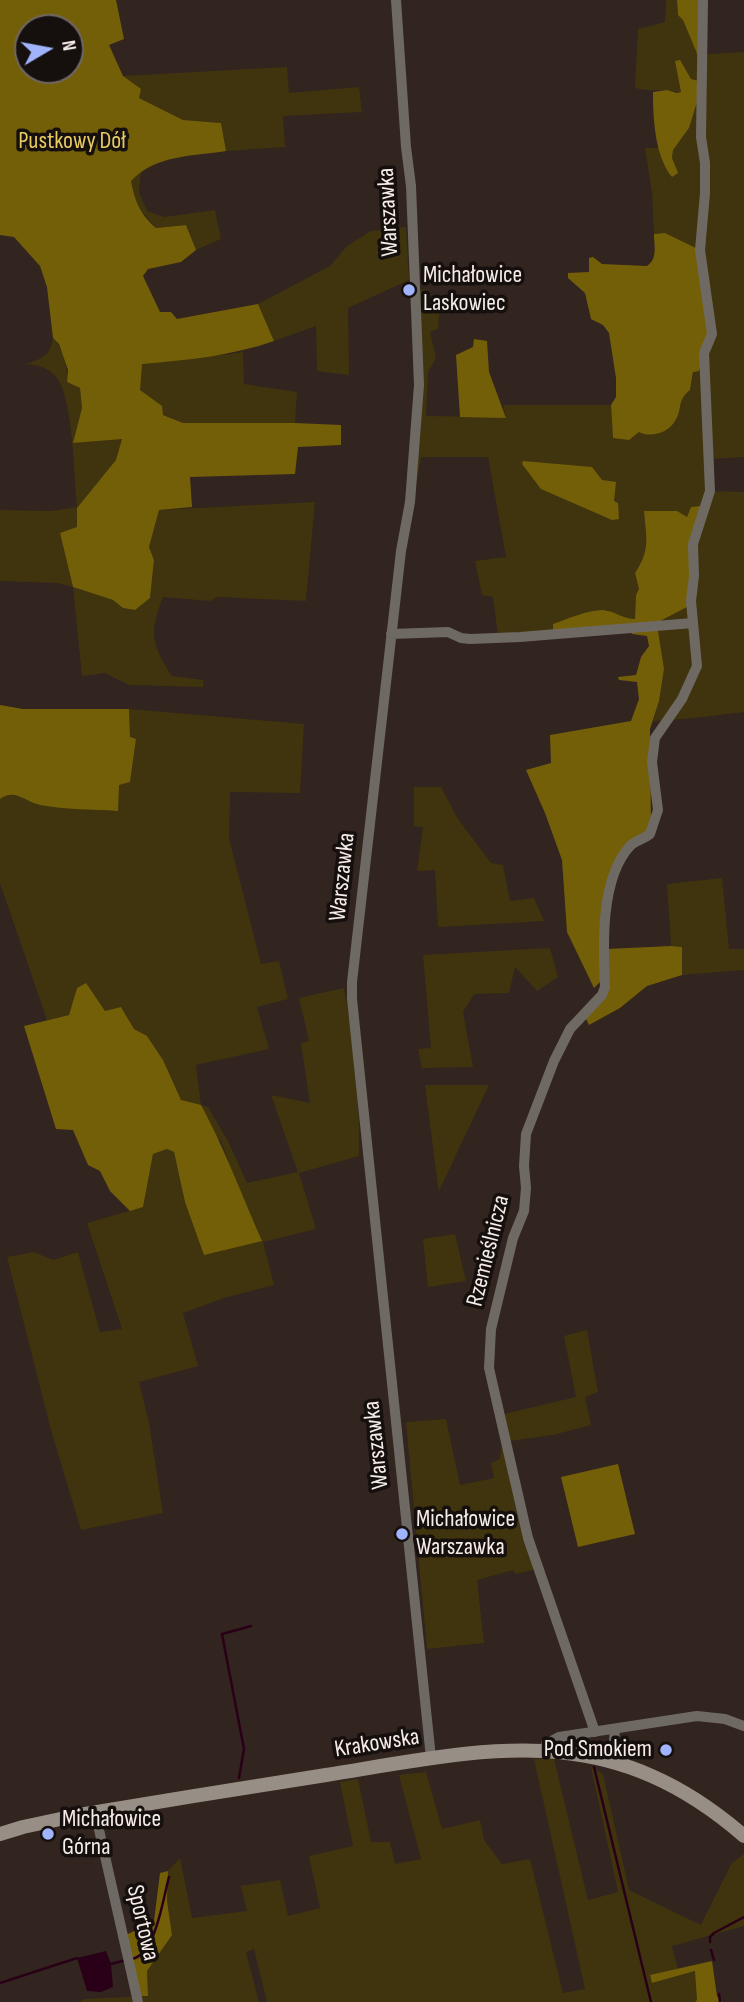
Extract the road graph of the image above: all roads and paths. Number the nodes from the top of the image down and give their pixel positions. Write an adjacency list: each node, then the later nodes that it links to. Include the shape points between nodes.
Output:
1 (396, 0): 4 (street, Warszawka, via 411,186 419,385 410,502)
2 (703, 0): 3 (street, via 705,193 700,250 712,334 704,353 710,491 693,544)
3 (693, 624): 4 (street, via 508,638 461,638 448,632); 7 (street, Rzemieślnicza, via 697,666 682,699 655,738 652,762 658,810 650,834 632,845 609,890 605,987 570,1029 526,1134 524,1211 513,1238 490,1339 489,1368 528,1538)
4 (391, 635): 9 (street, Warszawka, via 352,999)
5 (744, 1726): 6 (street, via 697,1716)
6 (615, 1730): 7 (street); 10 (street)
7 (595, 1732): 8 (street, via 559,1737 546,1744)
8 (546, 1750): 9 (main road, Krakowska, via 494,1750); 10 (main road, Krakowska)
9 (431, 1758): 11 (main road, Krakowska)
10 (612, 1762): 13 (main road, Krakowska, via 679,1789)
11 (95, 1812): 12 (main road, Krakowska); 14 (street, Sportowa)
12 (0, 1834)
13 (744, 1836)
14 (138, 2002)

